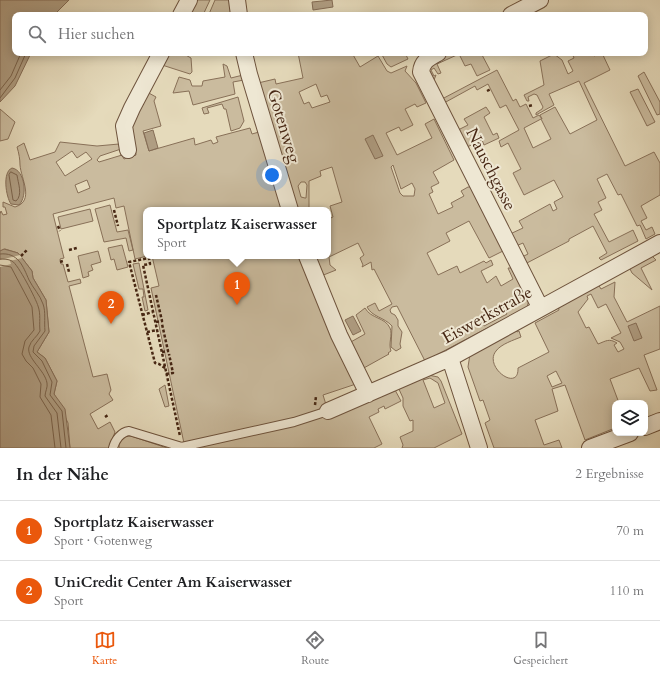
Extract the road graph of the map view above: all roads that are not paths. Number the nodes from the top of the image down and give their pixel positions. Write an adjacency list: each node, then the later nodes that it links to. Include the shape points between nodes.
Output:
1 (189, 0): 4 (street)
2 (237, 0): 5 (street)
3 (540, 0): 6 (street)
4 (183, 12)
5 (239, 12)
6 (517, 12)
7 (159, 56): 10 (street, via 124,126)
8 (245, 56): 11 (street, Gotenweg)
9 (432, 56): 14 (street, Nauschgasse, via 422,65 421,72)
10 (128, 150)
11 (289, 207)
12 (660, 243): 14 (street, Eiswerkstraße)
13 (308, 259): 16 (street)
14 (540, 307): 15 (street, Eiswerkstraße)
15 (450, 358): 16 (street, Eiswerkstraße); 23 (street)
16 (368, 394): 17 (street, Eiswerkstraße)
17 (322, 408): 21 (lane, via 294,422)
18 (660, 422): 19 (street)
19 (648, 426)
20 (622, 436): 24 (street)
21 (179, 447): 22 (lane, via 129,431 114,441)
22 (113, 448)
23 (479, 448)
24 (590, 448)

